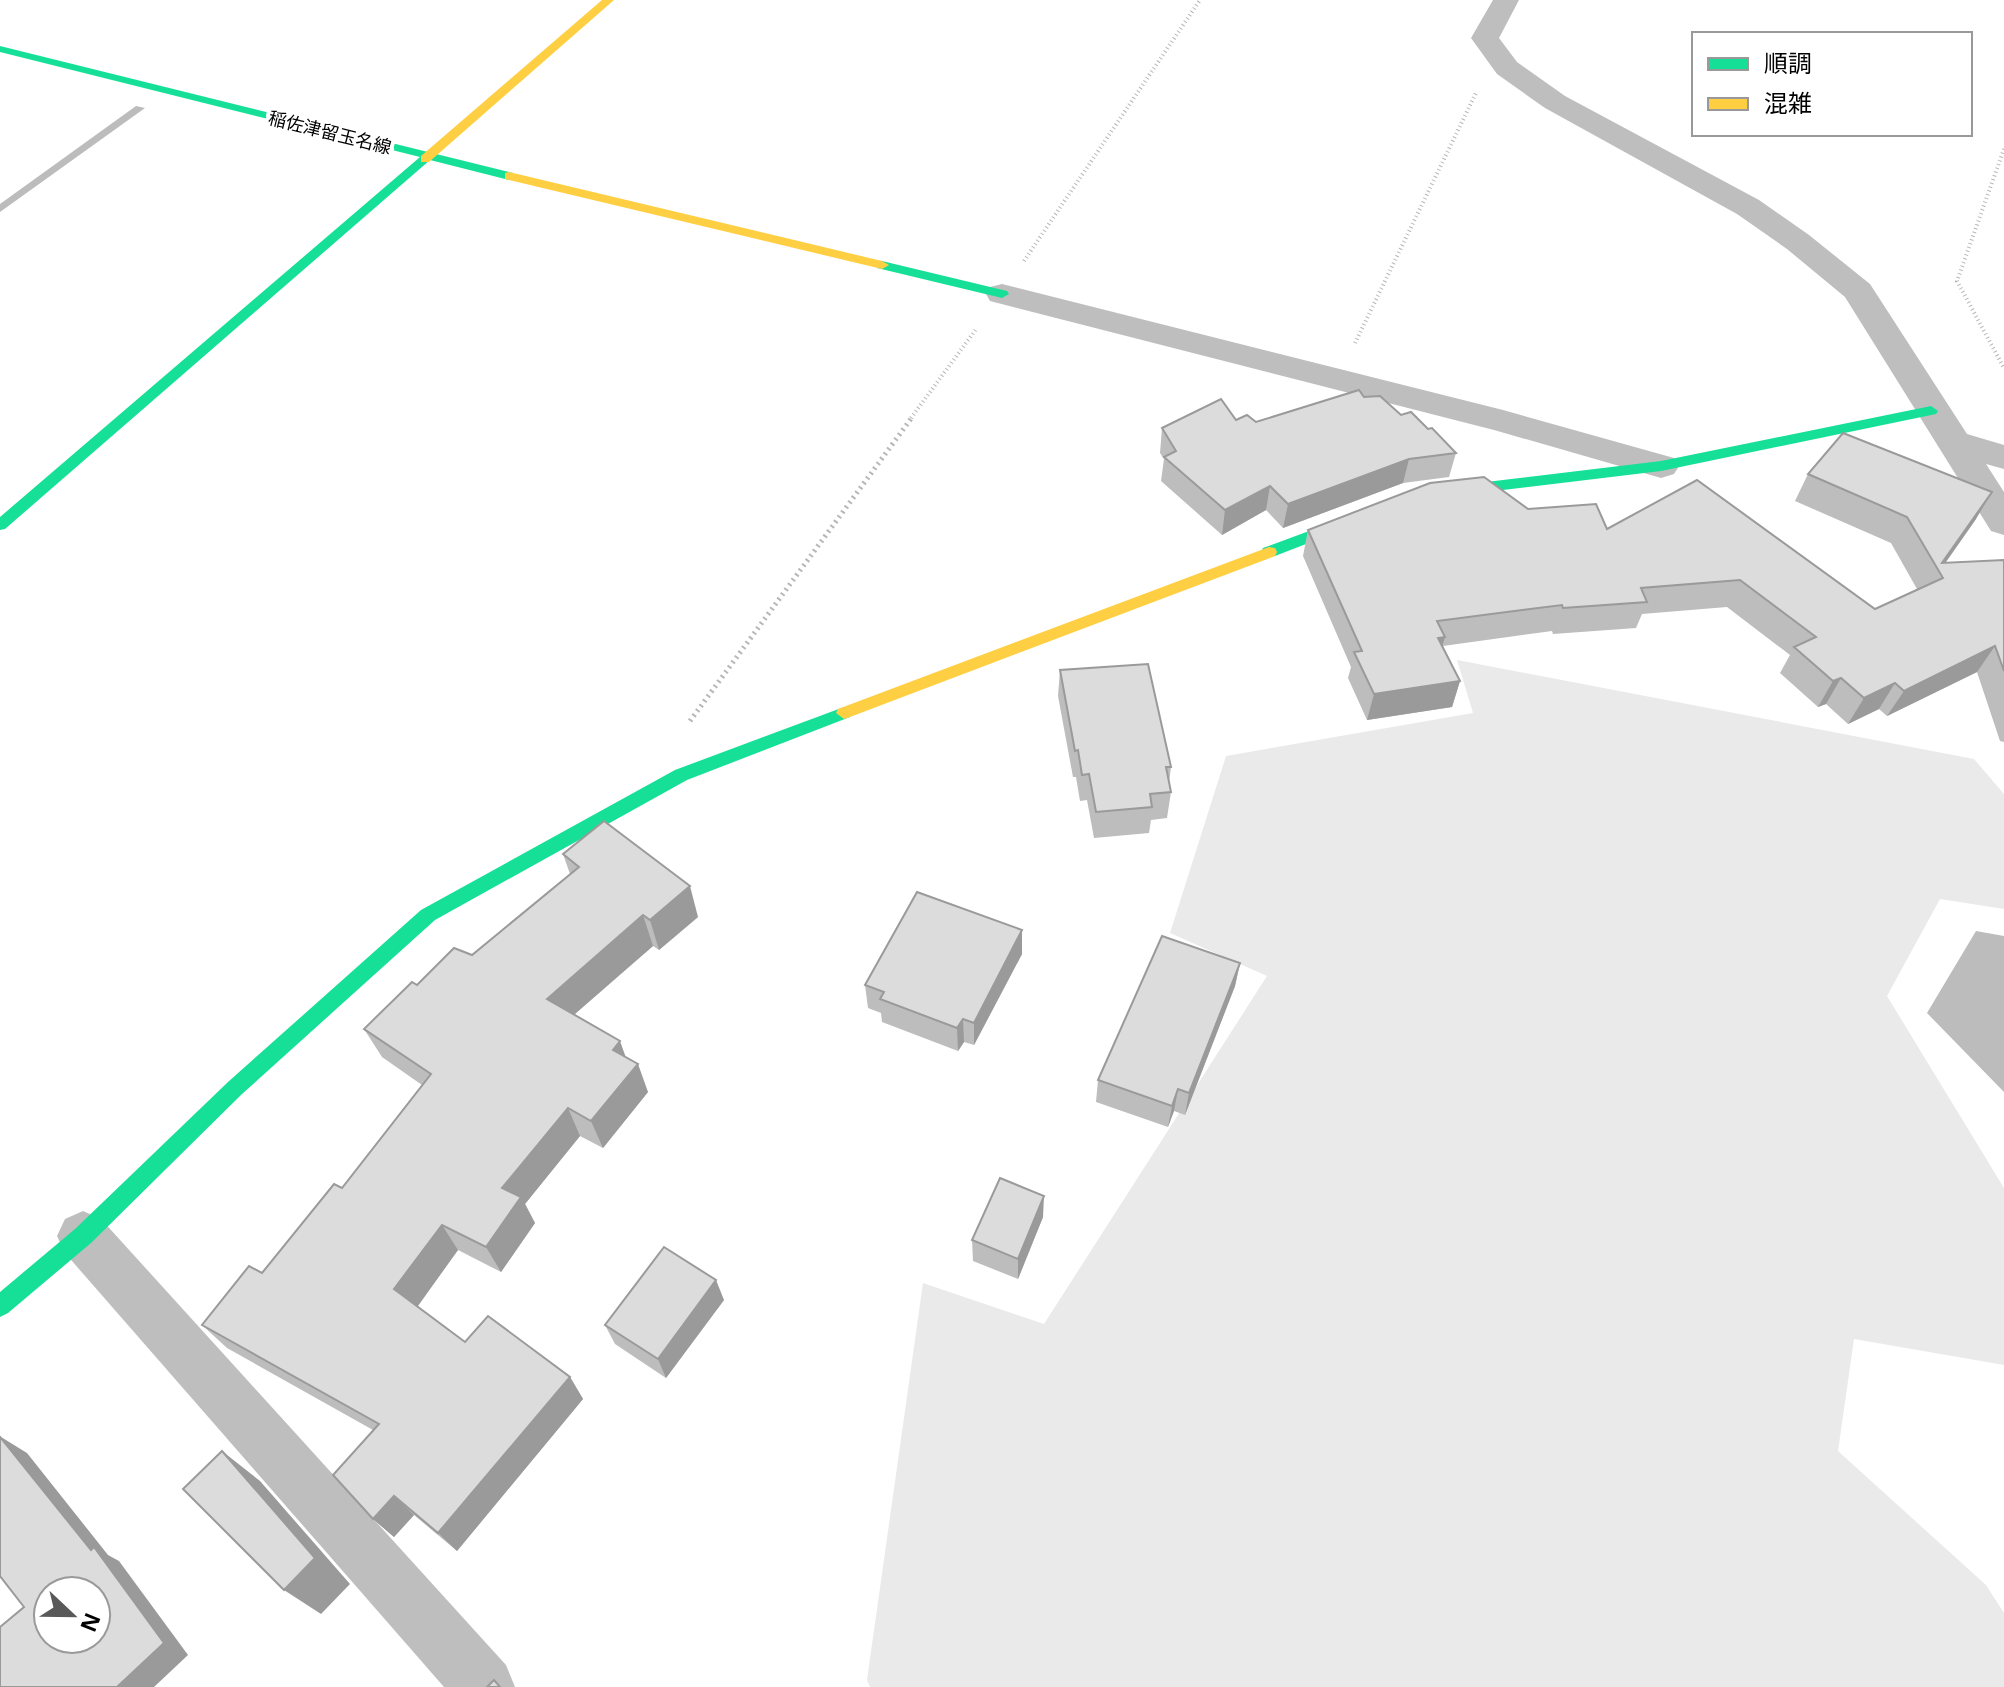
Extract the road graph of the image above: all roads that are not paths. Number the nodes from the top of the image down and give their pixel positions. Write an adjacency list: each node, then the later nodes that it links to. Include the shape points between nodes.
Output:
1 (609, 0): 4 (street)
2 (1506, 0): 6 (street, via 1485,38 1507,68 1555,102 1748,207 1798,242 1858,291)
3 (0, 49): 4 (street, 稲佐津留玉名線)
4 (429, 157): 5 (street, 稲佐津留玉名線); 13 (street)
5 (1002, 294): 9 (street)
6 (1931, 411): 7 (street); 9 (street)
7 (1952, 442): 8 (street); 12 (street)
8 (2004, 457)
9 (1661, 466): 10 (street)
10 (1417, 495)
11 (1388, 506): 14 (street, via 681,775 428,915 235,1088)
12 (2004, 522)
13 (0, 525)
14 (83, 1236): 15 (street); 16 (street)
15 (0, 1306)
16 (484, 1687)

